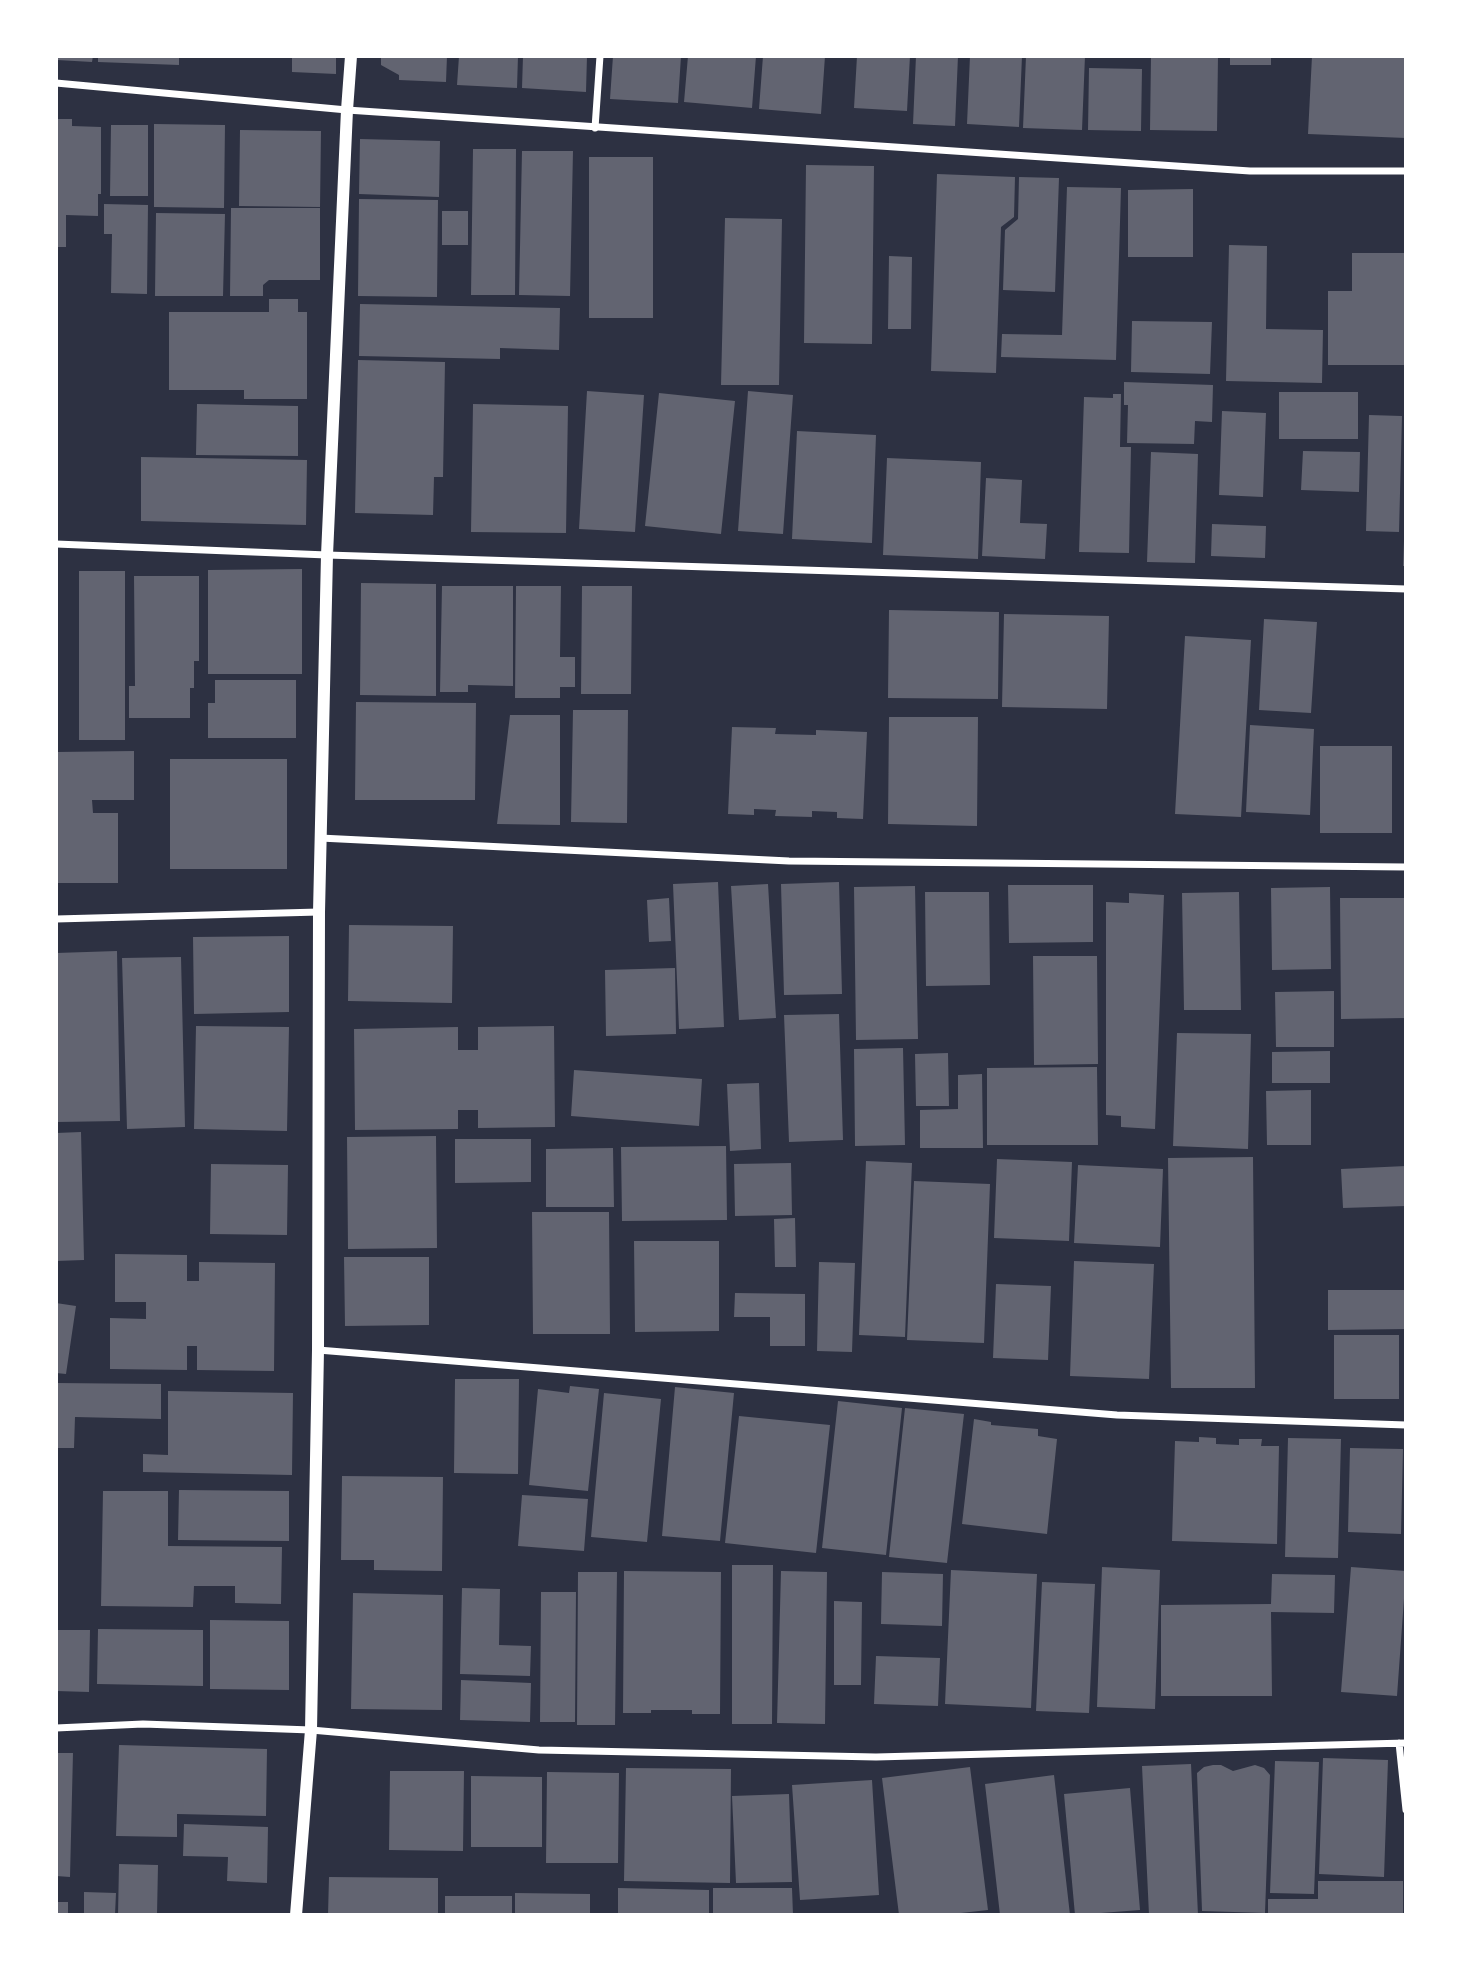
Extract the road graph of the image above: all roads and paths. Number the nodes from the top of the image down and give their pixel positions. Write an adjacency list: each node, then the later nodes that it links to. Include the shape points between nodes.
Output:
1 (352, 56): 4 (street)
2 (600, 56): 5 (street)
3 (56, 83): 4 (street)
4 (347, 110): 5 (street); 8 (street)
5 (595, 128): 6 (street, via 1250,171)
6 (1406, 171)
7 (56, 544): 8 (street)
8 (327, 555): 9 (street); 10 (street)
9 (1406, 589)
10 (320, 838): 11 (street, via 789,861); 12 (street)
11 (1406, 867)
12 (319, 912): 13 (street); 14 (street)
13 (56, 919)
14 (318, 1350): 15 (street, via 1117,1415); 17 (street)
15 (1406, 1425)
16 (56, 1728): 17 (street, via 143,1724)
17 (311, 1730): 18 (street, via 539,1750 876,1757); 20 (street)
18 (1403, 1743): 19 (street)
19 (1406, 1810)
20 (296, 1915)

